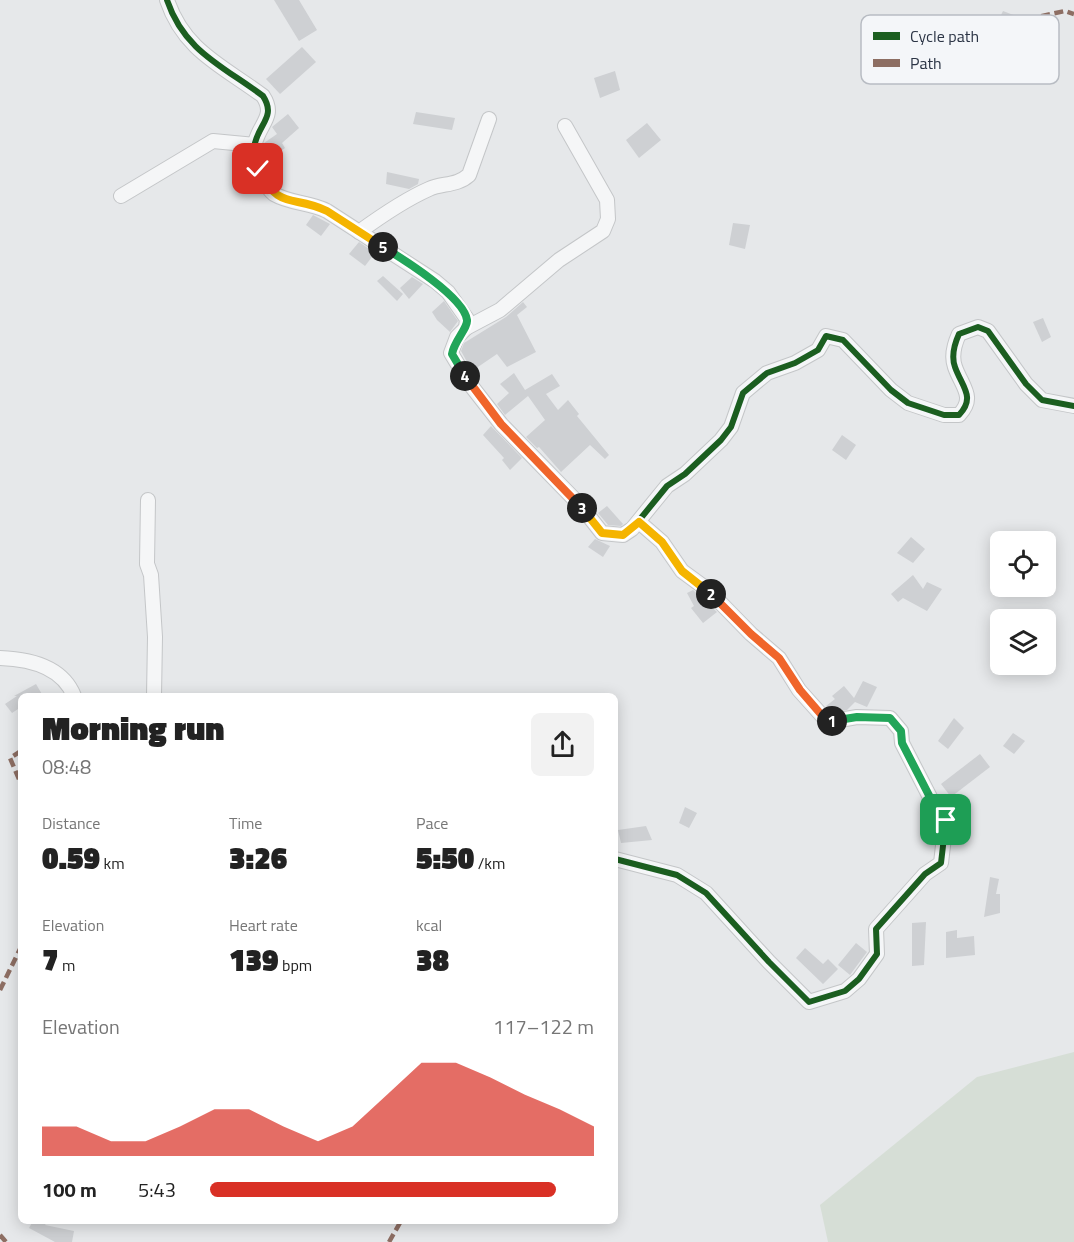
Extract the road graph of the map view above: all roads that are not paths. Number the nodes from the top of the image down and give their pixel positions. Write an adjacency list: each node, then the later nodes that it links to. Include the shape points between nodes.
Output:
1 (167, 0): 4 (street, via 180,29 192,44 263,96 269,105)
2 (489, 119): 6 (street, via 469,175 462,181 430,188)
3 (565, 126): 7 (street, via 607,200 606,225 500,309)
4 (255, 145): 5 (street, via 213,141); 6 (street, via 258,169 271,192 318,206)
5 (121, 196)
6 (359, 232): 7 (street, via 435,281 467,319)
7 (466, 328): 10 (street, via 452,354 501,424 602,533 623,535)
8 (1074, 406): 10 (street, via 1042,400 988,331 978,327 959,334 954,346 954,366 968,398 959,415 944,415 908,403 843,340 826,336 818,350 767,373 743,393 721,440 667,486)
9 (148, 500): 13 (street, via 147,564 155,637)
10 (639, 522): 14 (street, via 662,542 682,571 708,590 779,658 825,719 890,718 901,731 902,743 946,820 941,863 876,929 877,954 859,979 845,991 809,1002 706,893 677,875)
11 (0, 658): 12 (street, via 43,664 60,676)
12 (72, 693)
13 (154, 693)
14 (618, 860)

